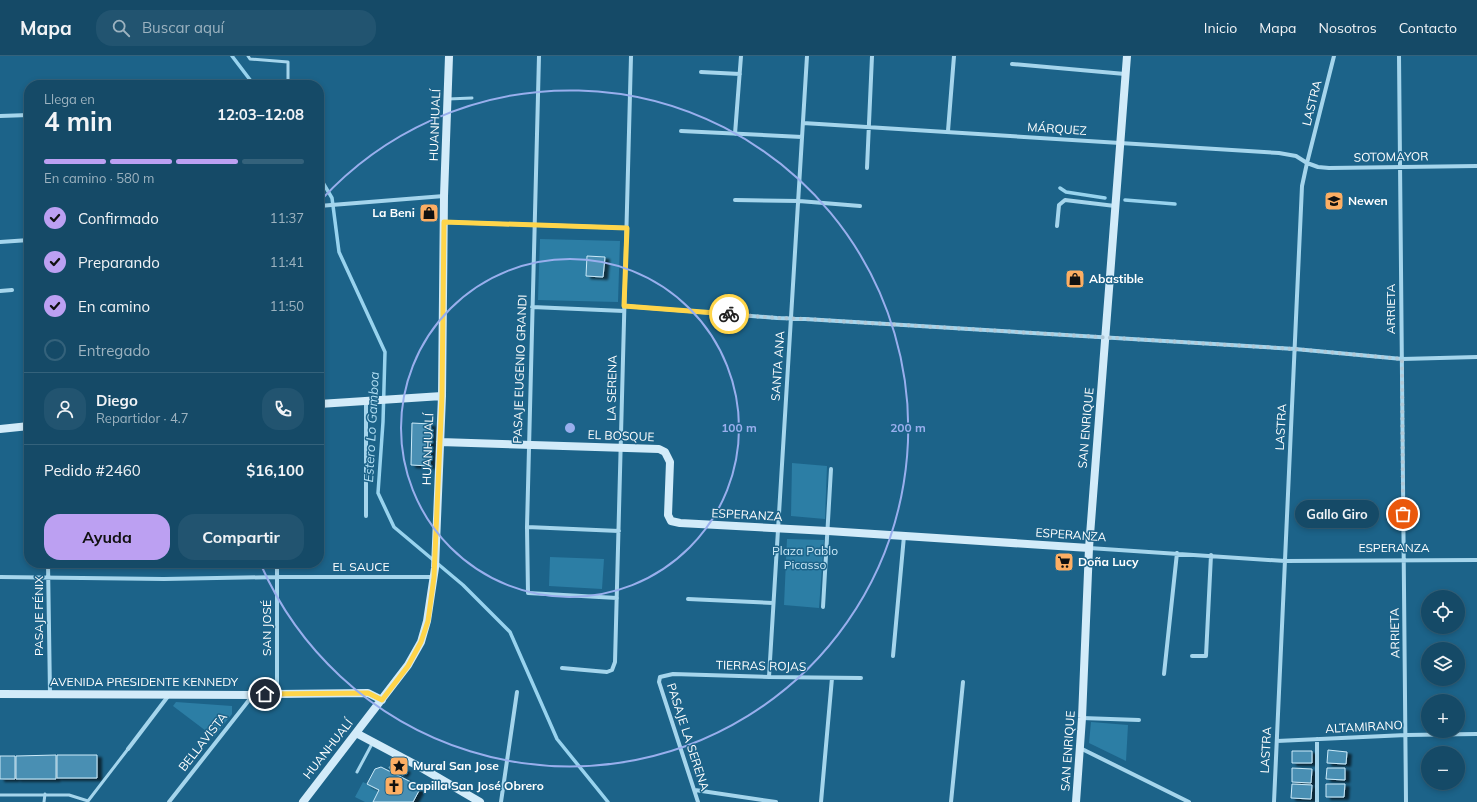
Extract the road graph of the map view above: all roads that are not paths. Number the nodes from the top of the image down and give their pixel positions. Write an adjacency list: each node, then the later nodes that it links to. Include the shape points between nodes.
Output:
1 (248, 56): 16 (lane, via 250,59 288,62)
2 (449, 56): 18 (street, HUANHUALÍ)
3 (539, 56): 39 (street, PASAJE EUGENIO GRANDI)
4 (632, 56): 41 (street, LA SERENA)
5 (741, 56): 14 (street)
6 (807, 56): 21 (street, SANTA ANA)
7 (872, 56): 22 (street)
8 (954, 56): 24 (street)
9 (1127, 56): 15 (street, SAN ENRIQUE)
10 (1334, 56): 28 (street, LASTRA)
11 (1399, 56): 30 (street, ARRIETA)
12 (1012, 64): 15 (street)
13 (701, 72): 14 (street)
14 (740, 74): 25 (street)
15 (1125, 74): 27 (street, SAN ENRIQUE)
16 (288, 80)
17 (472, 98): 18 (lane)
18 (448, 99): 32 (street, HUANHUALÍ)
19 (24, 115): 20 (street)
20 (0, 116)
21 (803, 123): 22 (street, MÁRQUEZ); 26 (street, SANTA ANA)
22 (868, 127): 24 (street, MÁRQUEZ); 31 (street)
23 (680, 130): 25 (street)
24 (948, 131): 27 (street, MÁRQUEZ)
25 (735, 134): 26 (street)
26 (802, 137): 34 (street, SANTA ANA)
27 (1121, 143): 28 (street, MÁRQUEZ, via 1279,153 1296,156); 37 (street, SAN ENRIQUE)
28 (1306, 163): 30 (street, SOTOMAYOR, via 1329,168); 50 (street, LASTRA, via 1302,186)
29 (1477, 166): 30 (street, SOTOMAYOR)
30 (1400, 167): 52 (street, ARRIETA)
31 (867, 168)
32 (444, 196): 35 (street); 38 (street, HUANHUALÍ)
33 (735, 200): 34 (street)
34 (799, 201): 36 (street); 48 (street, SANTA ANA)
35 (324, 205)
36 (860, 206)
37 (1115, 206): 40 (street, via 1065,200 1059,205); 49 (street, SAN ENRIQUE)
38 (444, 222): 39 (street); 53 (street, HUANHUALÍ)
39 (534, 225): 41 (street); 46 (street, PASAJE EUGENIO GRANDI)
40 (1057, 226)
41 (627, 228): 47 (street, LA SERENA)
42 (24, 240): 43 (street)
43 (0, 242)
44 (12, 290): 45 (street)
45 (0, 291)
46 (532, 308): 47 (street); 59 (street, PASAJE EUGENIO GRANDI)
47 (624, 308): 48 (street); 60 (street, LA SERENA)
48 (791, 319): 49 (street); 65 (street, SANTA ANA)
49 (1106, 337): 50 (street); 69 (street, SAN ENRIQUE)
50 (1295, 349): 52 (street); 74 (street, LASTRA)
51 (1477, 357): 52 (street)
52 (1402, 359): 72 (street, ARRIETA)
53 (442, 396): 54 (street); 58 (street, HUANHUALÍ)
54 (369, 401): 55 (street); 63 (street)
55 (324, 404)
56 (24, 427): 57 (street)
57 (0, 429)
58 (440, 442): 59 (street, EL BOSQUE); 80 (street, HUANHUALÍ)
59 (528, 445): 60 (street, EL BOSQUE); 64 (street, PASAJE EUGENIO GRANDI)
60 (620, 448): 62 (street, EL BOSQUE, via 658,449 668,456); 66 (street, LA SERENA)
61 (831, 469): 67 (street)
62 (668, 515): 65 (street, ESPERANZA, via 671,521 680,523)
63 (366, 516)
64 (527, 527): 66 (street); 81 (street, PASAJE EUGENIO GRANDI, via 528,593)
65 (777, 528): 67 (street, ESPERANZA); 83 (street, SANTA ANA)
66 (619, 531): 81 (street, LA SERENA)
67 (828, 531): 68 (street, ESPERANZA); 84 (street)
68 (904, 536): 69 (street, ESPERANZA); 85 (street)
69 (1089, 548): 70 (street, ESPERANZA); 101 (street, SAN ENRIQUE)
70 (1178, 553): 71 (street, ESPERANZA); 88 (street)
71 (1211, 555): 74 (street, ESPERANZA); 86 (street, via 1206,656)
72 (1404, 560): 73 (street, ESPERANZA); 74 (street, ESPERANZA); 105 (street, ARRIETA)
73 (1477, 560)
74 (1285, 561): 107 (street, LASTRA)
75 (48, 568): 78 (street, PASAJE FÉNIX)
76 (277, 568): 79 (street, SAN JOSÉ)
77 (0, 577): 78 (street, EL SAUCE)
78 (49, 577): 79 (street, EL SAUCE); 96 (street, PASAJE FÉNIX)
79 (277, 577): 80 (street, EL SAUCE); 97 (street, SAN JOSÉ)
80 (434, 577): 100 (street, HUANHUALÍ, via 428,621 421,642 408,666)
81 (617, 598): 87 (street, LA SERENA, via 615,662 612,670 607,672)
82 (688, 599): 83 (street)
83 (773, 603): 90 (street, SANTA ANA)
84 (823, 607)
85 (893, 656)
86 (1192, 656)
87 (562, 668)
88 (1164, 674)
89 (660, 677): 90 (street, TIERRAS ROJAS, via 673,674); 112 (street, PASAJE LA SERENA, via 659,682)
90 (769, 677): 91 (street, TIERRAS ROJAS)
91 (832, 678): 92 (street, TIERRAS ROJAS); 122 (street)
92 (861, 678)
93 (963, 682): 123 (street)
94 (517, 692): 119 (street)
95 (0, 694): 96 (street, AVENIDA PRESIDENTE KENNEDY)
96 (50, 694): 98 (street, AVENIDA PRESIDENTE KENNEDY)
97 (277, 694): 99 (street, AVENIDA PRESIDENTE KENNEDY); 100 (street, AVENIDA PRESIDENTE KENNEDY, via 368,693)
98 (169, 695): 99 (street, AVENIDA PRESIDENTE KENNEDY); 110 (street)
99 (253, 695): 116 (street, BELLAVISTA)
100 (382, 700): 103 (street, HUANHUALÍ)
101 (1082, 718): 102 (street); 109 (street, SAN ENRIQUE)
102 (1139, 720)
103 (356, 734): 108 (street); 117 (street, HUANHUALÍ)
104 (1477, 734): 105 (street, ALTAMIRANO)
105 (1406, 735): 106 (street, ALTAMIRANO); 128 (street, ARRIETA)
106 (1317, 739): 107 (street, ALTAMIRANO); 127 (street)
107 (1277, 741): 126 (street, LASTRA)
108 (373, 742): 111 (lane); 118 (street)
109 (1080, 748): 124 (street, SAN ENRIQUE); 125 (street)
110 (128, 749): 113 (lane, via 88,800 69,795)
111 (357, 772)
112 (695, 790): 120 (street, PASAJE LA SERENA); 121 (street)
113 (45, 794): 114 (lane); 115 (lane)
114 (0, 795)
115 (44, 802)
116 (169, 802)
117 (302, 802)
118 (480, 802)
119 (501, 802)
120 (698, 802)
121 (776, 802)
122 (821, 802)
123 (951, 802)
124 (1076, 802)
125 (1189, 802)
126 (1274, 802)
127 (1317, 802)
128 (1406, 802)

